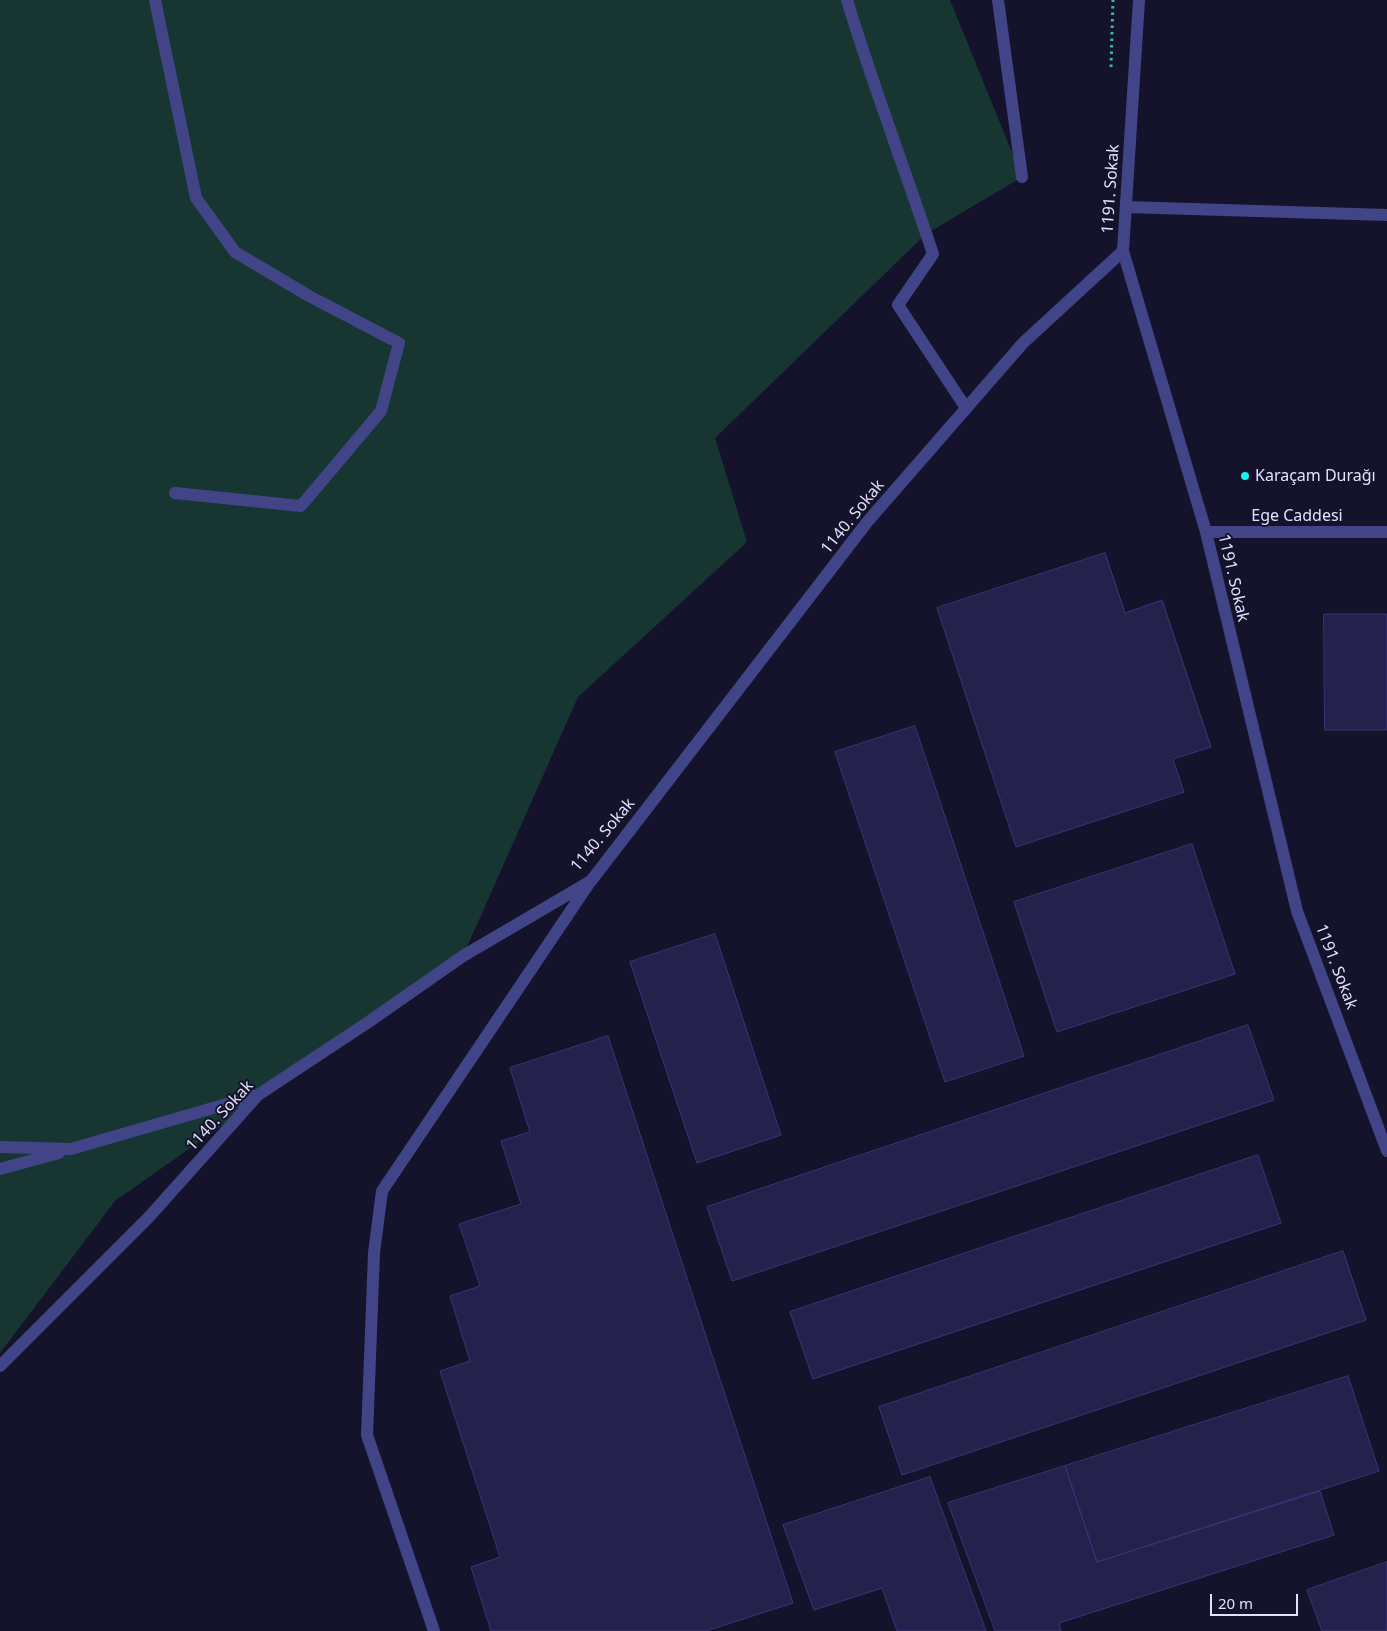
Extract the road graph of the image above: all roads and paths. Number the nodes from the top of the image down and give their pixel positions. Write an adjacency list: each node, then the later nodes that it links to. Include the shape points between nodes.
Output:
1 (155, 0): 10 (street, via 196,198 235,252 309,296 399,343 381,411 301,506)
2 (847, 0): 9 (street, via 933,254 898,305)
3 (998, 0): 5 (street)
4 (1139, 0): 6 (street, 1191. Sokak)
5 (1022, 177)
6 (1126, 206): 7 (street); 8 (street, 1191. Sokak)
7 (1387, 216)
8 (1123, 251): 9 (street, 1140. Sokak, via 1023,343); 11 (street, 1191. Sokak)
9 (966, 408): 13 (street, 1140. Sokak, via 868,521)
10 (175, 493)
11 (1206, 532): 12 (street, Ege Caddesi); 17 (street, 1191. Sokak, via 1297,911)
12 (1387, 532)
13 (591, 880): 14 (street, 1140. Sokak, via 463,956); 20 (street, via 382,1191 374,1253 367,1435)
14 (258, 1095): 16 (street); 19 (street, 1140. Sokak, via 149,1217)
15 (0, 1147): 16 (street)
16 (71, 1149): 18 (street)
17 (1387, 1151)
18 (0, 1169)
19 (0, 1366)
20 (434, 1631)

